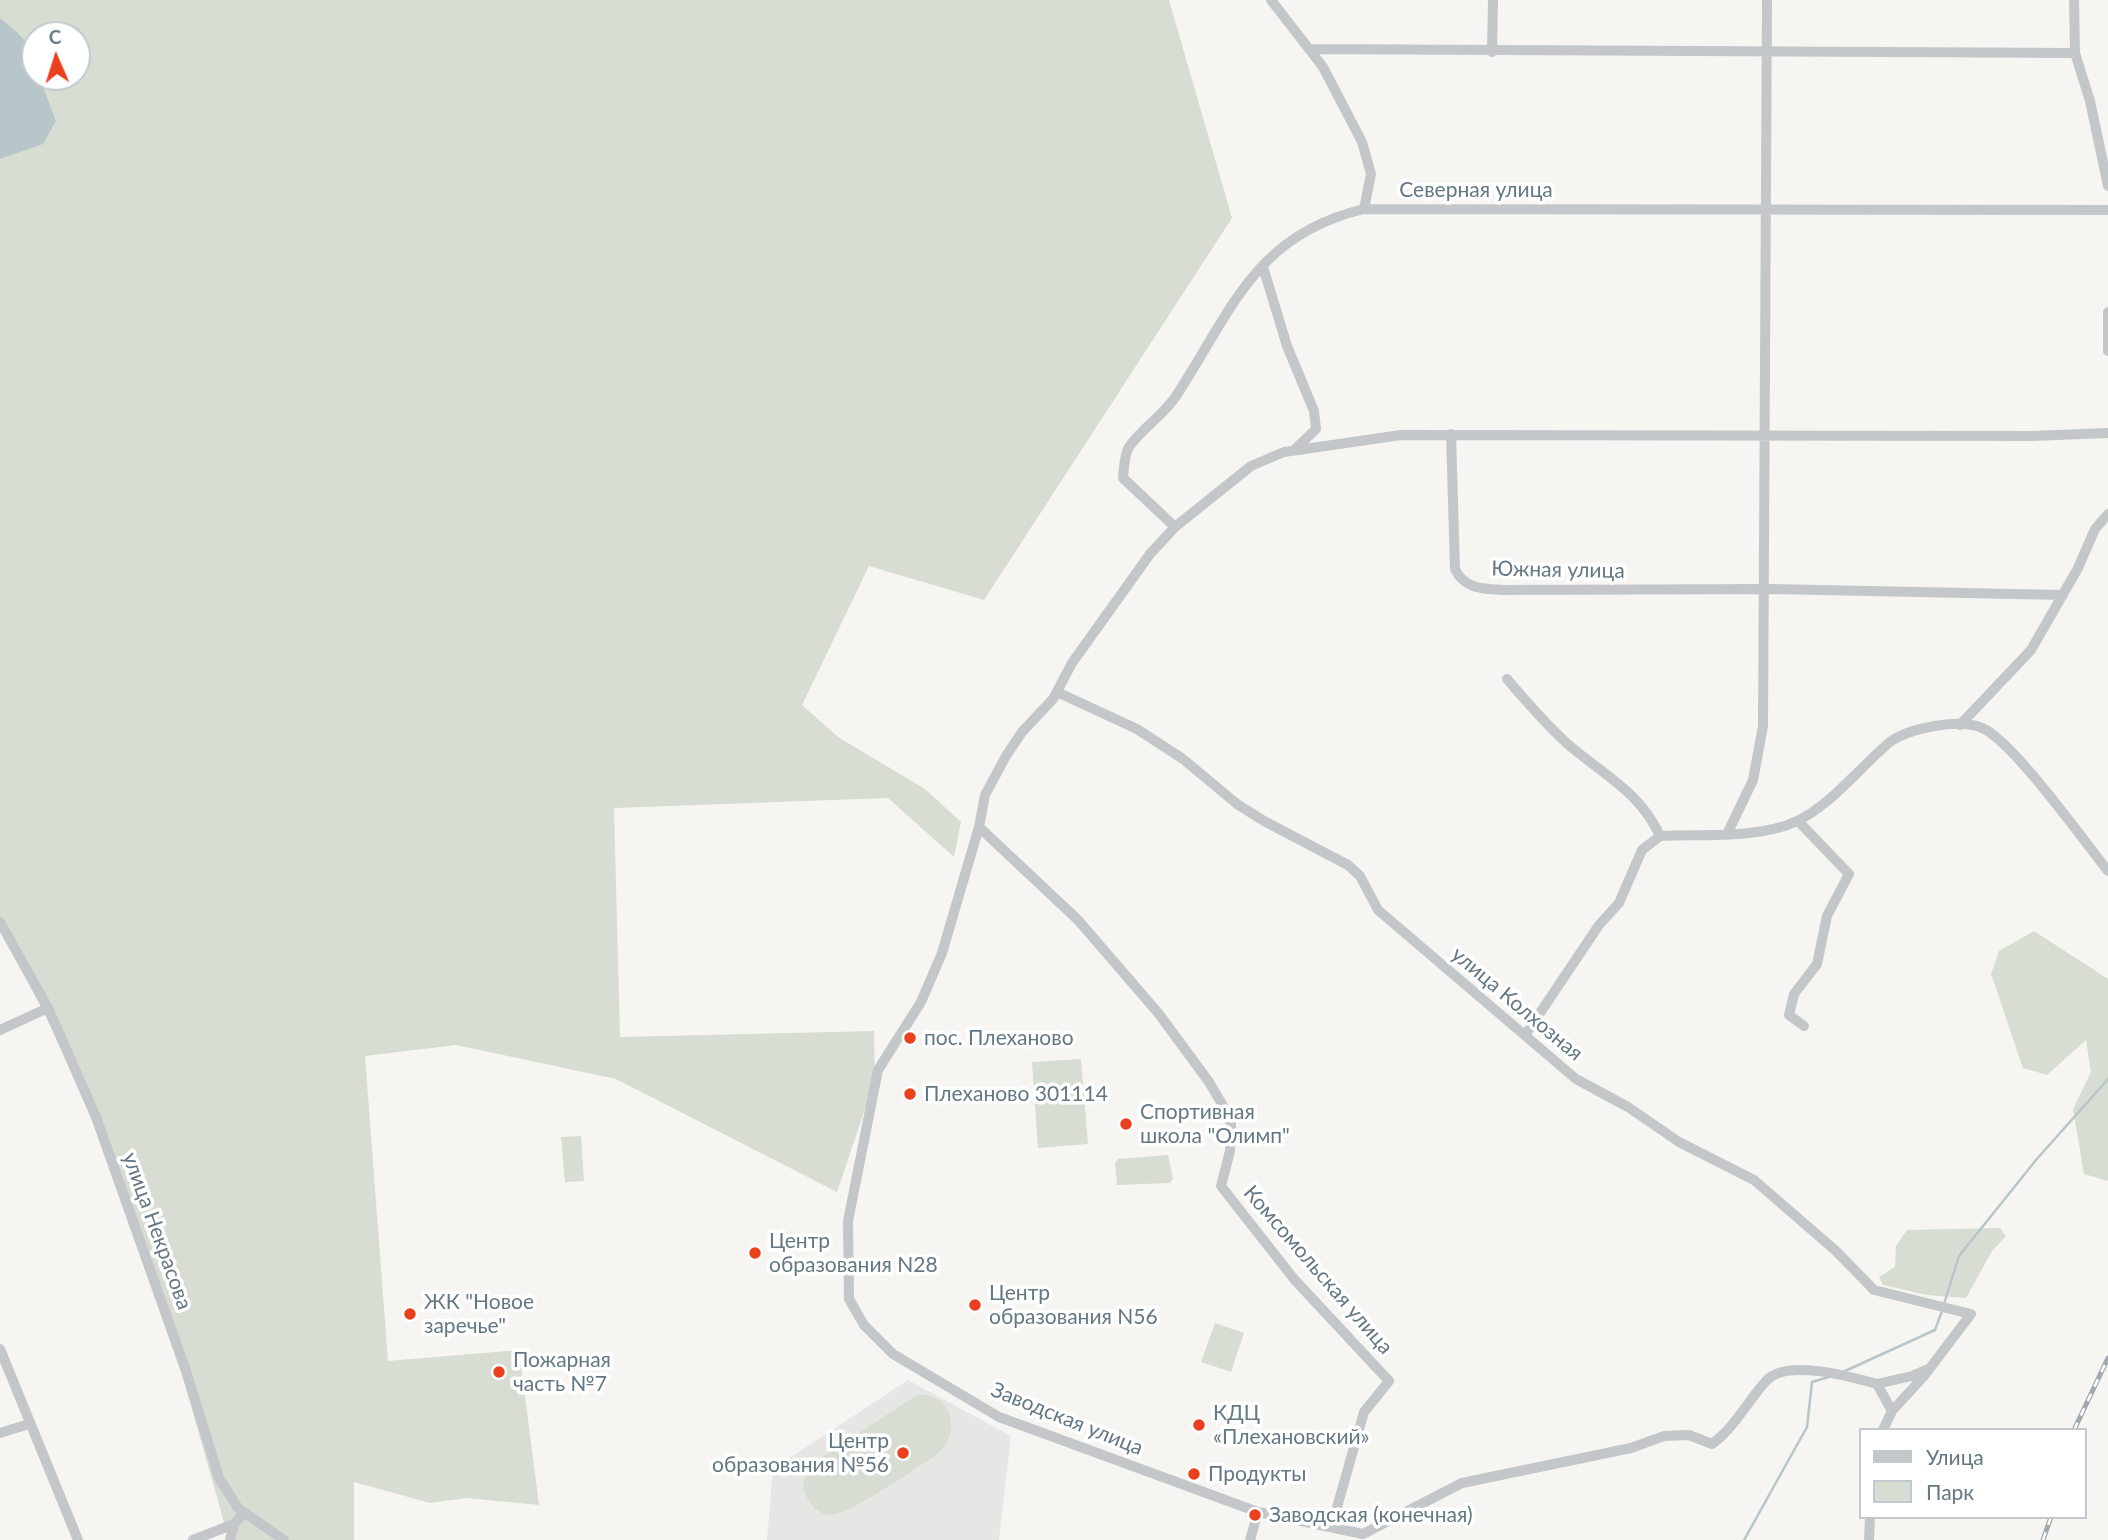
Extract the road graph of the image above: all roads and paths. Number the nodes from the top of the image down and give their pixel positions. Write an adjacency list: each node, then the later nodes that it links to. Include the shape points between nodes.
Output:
1 (1271, 0): 5 (street, Северная улица)
2 (1493, 0): 6 (street)
3 (1767, 0): 7 (street)
4 (2074, 0): 8 (street)
5 (1310, 48): 6 (street); 10 (street, Северная улица, via 1369,159 1371,179)
6 (1492, 52): 7 (street)
7 (1768, 53): 8 (street); 11 (street)
8 (2075, 54): 9 (street)
9 (2108, 186)
10 (1364, 209): 11 (street, Северная улица); 13 (street, via 1313,226)
11 (1766, 210): 12 (street, Северная улица); 18 (street)
12 (2108, 210)
13 (1263, 267): 19 (street, via 1287,346 1314,411 1316,429); 21 (street, via 1240,289 1175,398 1128,449 1123,478)
14 (2108, 312): 15 (street)
15 (2108, 351)
16 (2108, 433): 18 (street)
17 (1451, 434): 18 (street); 19 (street, via 1401,435); 22 (street, Южная улица, via 1455,565 1466,583 1503,590)
18 (1764, 435): 22 (street)
19 (1289, 451): 21 (street, Заводская улица, via 1251,466)
20 (2108, 514): 23 (street, via 2095,529)
21 (1175, 527): 25 (street, Заводская улица, via 1139,566)
22 (1761, 590): 23 (street, Южная улица); 29 (street, via 1761,744 1754,780)
23 (2063, 595): 26 (street, via 2025,658)
24 (1507, 679): 30 (street, via 1567,743 1630,792 1653,819)
25 (1057, 692): 28 (street, Заводская улица, via 1006,756 985,795); 36 (street, улица Колхозная, via 1137,729 1183,759 1237,804 1349,865 1378,909)
26 (1960, 725): 27 (street, via 1923,728 1900,736); 31 (street, via 1983,728 2001,741)
27 (1798, 821): 29 (street, via 1768,830); 34 (street, via 1849,874 1827,916 1817,964 1790,1004 1789,1015)
28 (979, 827): 44 (street, Заводская улица, via 942,953 921,1002 887,1052 873,1085 848,1220 851,1305 893,1354 999,1417); 48 (street, Комсомольская улица, via 1078,920 1190,1056 1229,1119 1231,1143 1221,1186 1294,1279 1389,1381 1364,1412)
29 (1728, 832): 30 (street)
30 (1660, 836): 36 (street, via 1642,850 1619,903)
31 (2108, 871)
32 (0, 922): 33 (street, улица Некрасова)
33 (48, 1008): 35 (street); 45 (street, улица Некрасова, via 96,1117 219,1478)
34 (1804, 1026)
35 (0, 1030)
36 (1526, 1034): 38 (street, улица Колхозная, via 1576,1079 1679,1142 1754,1180 1874,1290 1971,1314)
37 (0, 1349): 41 (street)
38 (1930, 1367): 39 (street); 40 (street)
39 (1877, 1384): 40 (street); 48 (street, Заводская улица, via 1825,1371 1784,1372 1767,1380 1743,1414 1712,1444 1689,1435 1664,1436 1462,1483 1363,1534)
40 (1892, 1411): 42 (street)
41 (29, 1424): 43 (street); 49 (street)
42 (1883, 1428)
43 (0, 1433)
44 (1258, 1512): 48 (street, Заводская улица); 53 (street)
45 (244, 1513): 47 (street); 52 (street, улица Некрасова)
46 (1870, 1519): 54 (street)
47 (234, 1524): 50 (street); 51 (street)
48 (1332, 1525)
49 (78, 1540)
50 (193, 1540)
51 (230, 1540)
52 (284, 1540)
53 (1250, 1540)
54 (1868, 1540)

